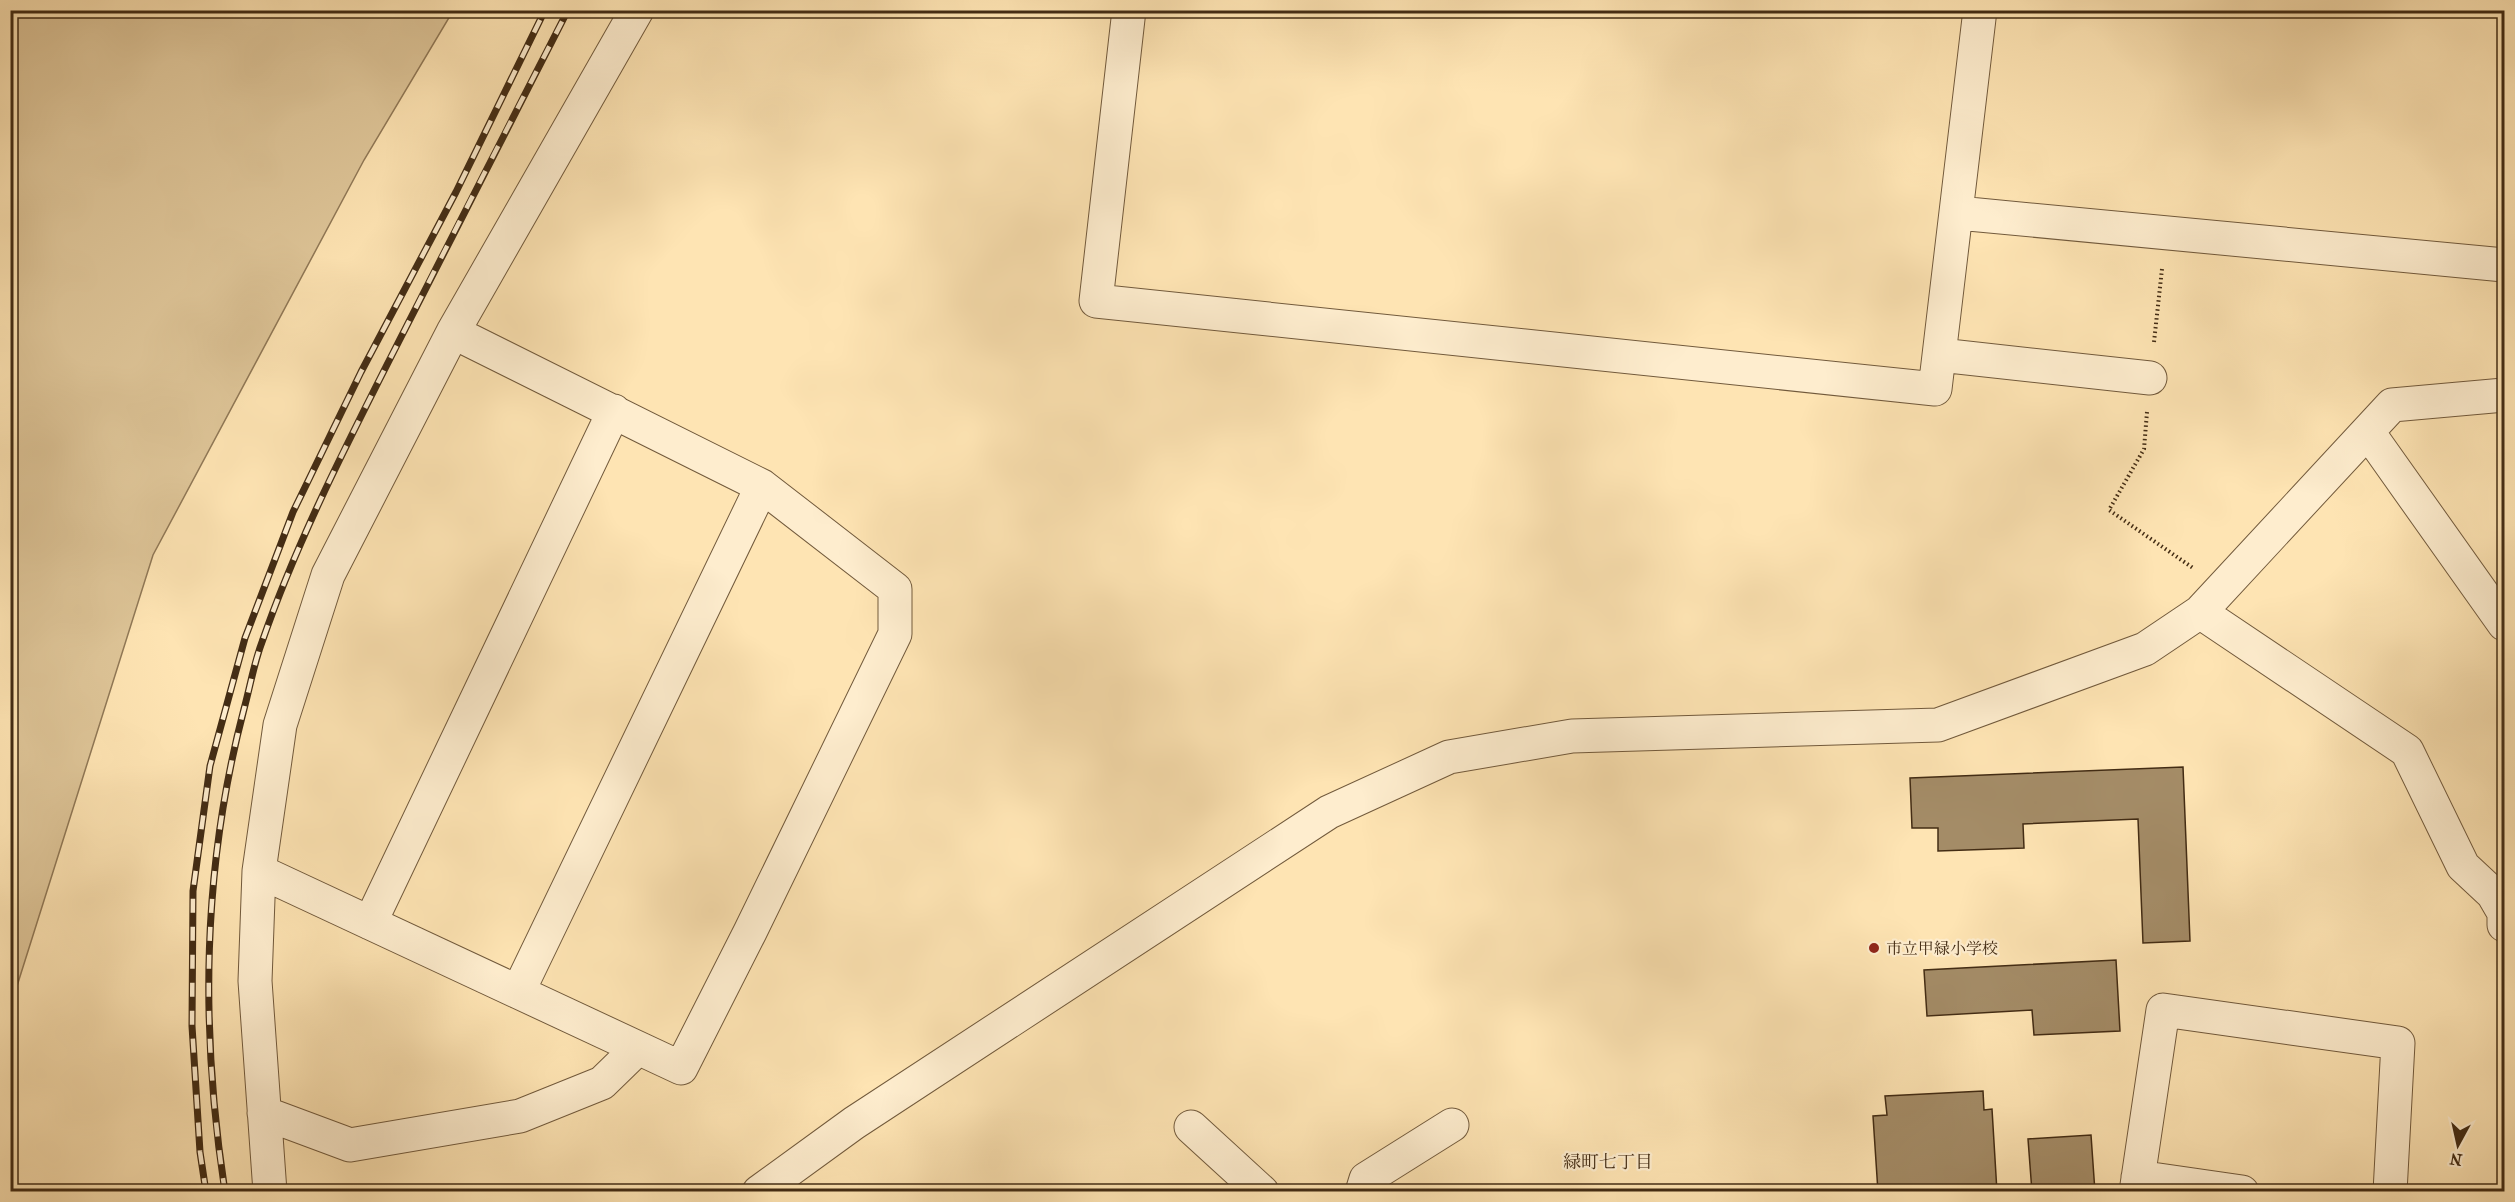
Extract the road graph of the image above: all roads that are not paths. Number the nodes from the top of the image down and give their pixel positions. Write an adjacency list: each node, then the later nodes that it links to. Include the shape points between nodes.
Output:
1 (637, 10): 6 (street)
2 (1129, 10): 7 (street, via 1096,301 1935,389)
3 (1980, 10): 4 (street)
4 (1958, 213): 5 (street); 7 (street)
5 (2505, 265)
6 (453, 332): 10 (street); 15 (street, via 328,575 280,725)
7 (1940, 355): 8 (street)
8 (2150, 378)
9 (2505, 395): 11 (street, via 2392,405)
10 (614, 411): 12 (street); 17 (street)
11 (2368, 432): 13 (street); 14 (street)
12 (762, 486): 19 (street); 20 (street, via 895,589 895,634 681,1068)
13 (2200, 612): 16 (street, via 2407,751 2463,866); 26 (street, via 2145,649 1938,725 1572,736 1449,757 1329,812 854,1123)
14 (2505, 624)
15 (259, 871): 17 (street); 21 (street, via 255,981)
16 (2499, 893): 18 (street)
17 (370, 923): 19 (street)
18 (2505, 925)
19 (518, 992): 20 (street)
20 (638, 1048): 21 (street, via 602,1083 520,1116 350,1145)
21 (264, 1113): 25 (street)
22 (1452, 1125): 28 (street, via 1366,1179)
23 (1191, 1127): 27 (street)
24 (2137, 1184): 29 (street); 30 (street, via 2163,1010 2398,1043)
25 (270, 1191)
26 (759, 1191)
27 (1262, 1191)
28 (1362, 1191)
29 (2242, 1191)
30 (2390, 1191)

